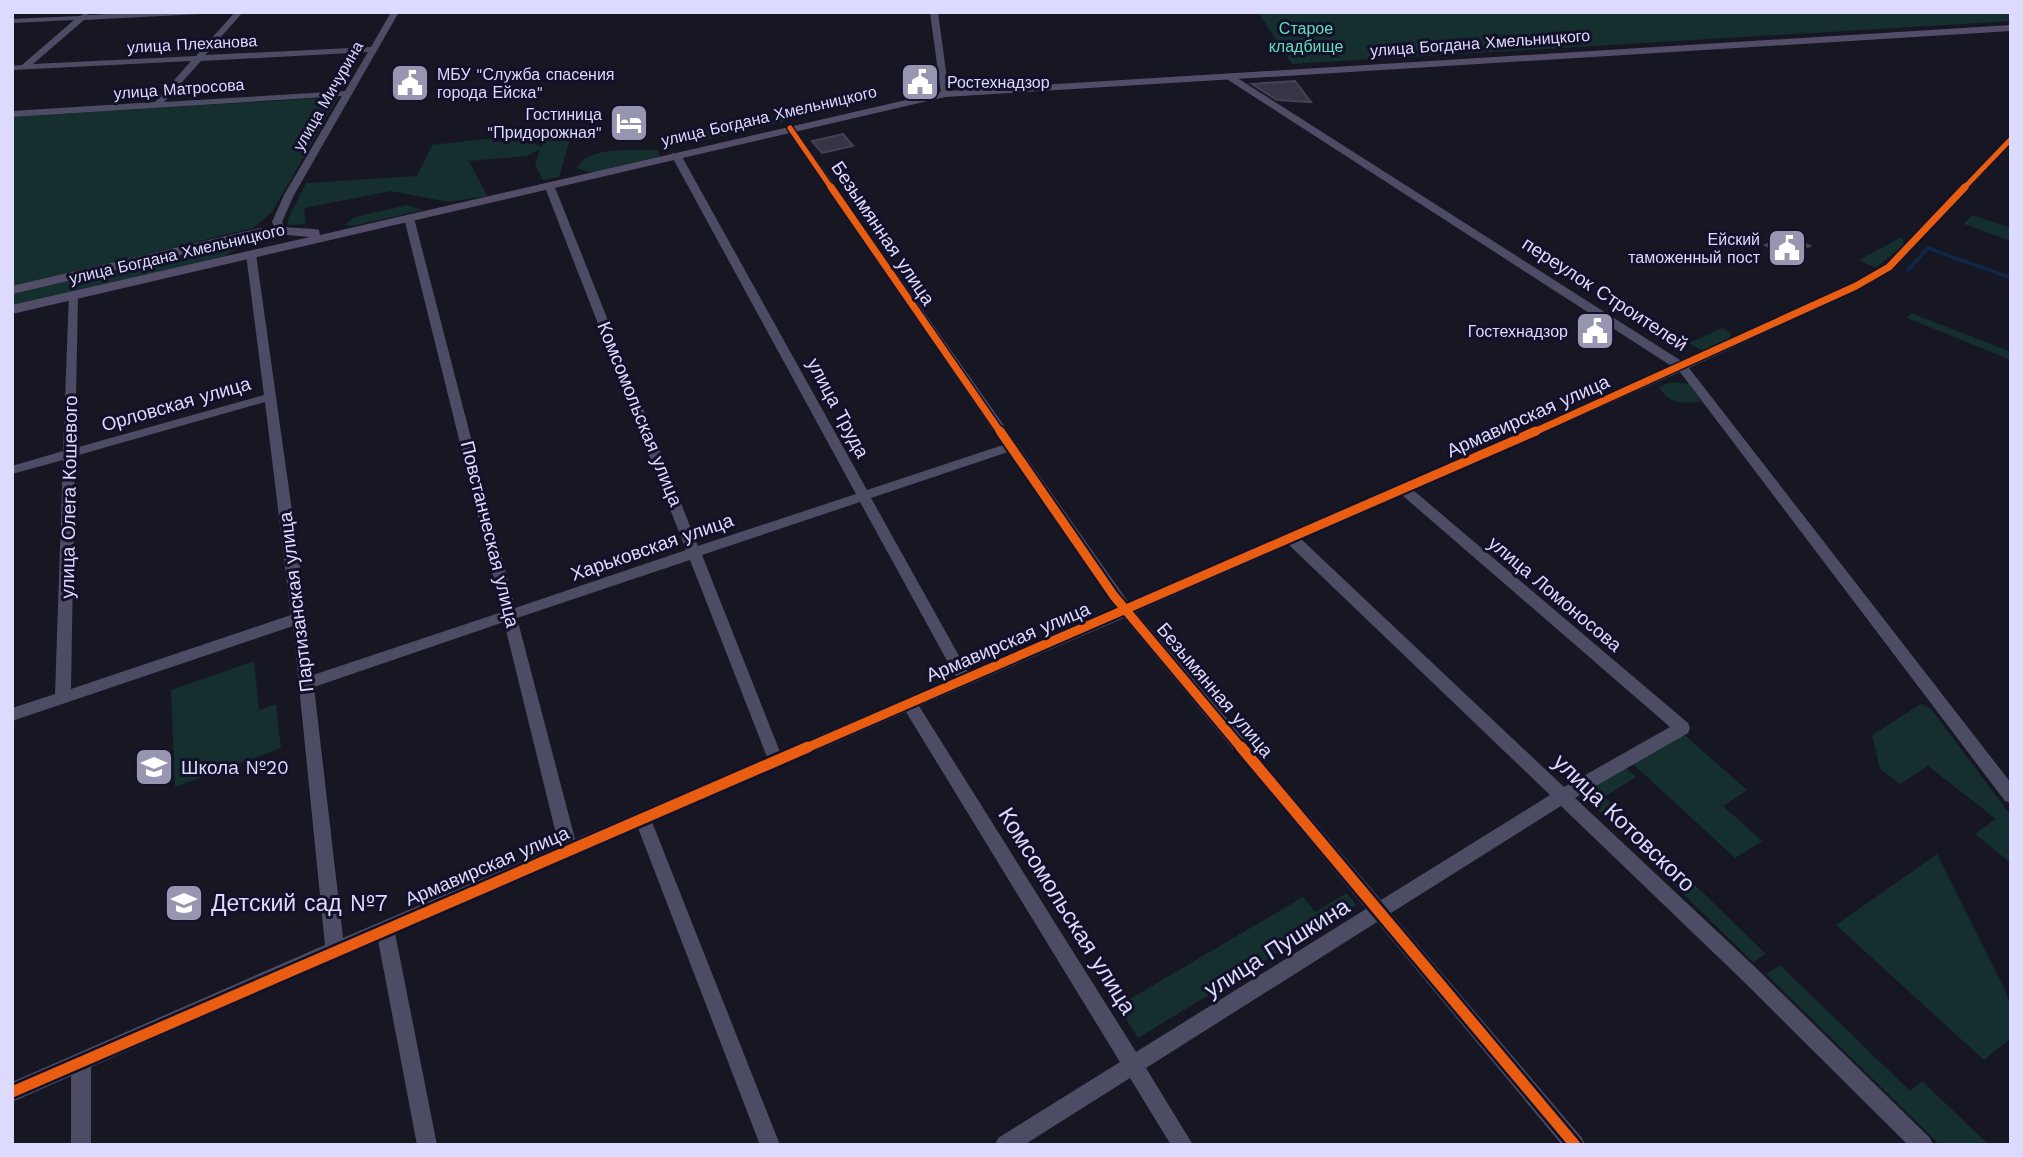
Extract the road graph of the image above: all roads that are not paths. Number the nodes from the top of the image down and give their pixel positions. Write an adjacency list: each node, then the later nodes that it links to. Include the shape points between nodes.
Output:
1 (201, 12): 5 (street)
2 (239, 12): 9 (street)
3 (395, 12): 8 (street, улица Мичурина)
4 (934, 12): 14 (street)
5 (85, 15): 6 (street); 10 (street)
6 (12, 21)
7 (2007, 28): 12 (main road, улица Богдана Хмельницкого)
8 (374, 49): 9 (street, улица Плеханова); 13 (street, улица Мичурина)
9 (198, 58): 10 (street, улица Плеханова); 15 (street)
10 (25, 67): 11 (street, улица Плеханова)
11 (12, 68)
12 (1228, 76): 14 (main road, улица Богдана Хмельницкого); 30 (street, переулок Строителей)
13 (347, 93): 15 (street, улица Матросова); 21 (street, улица Мичурина)
14 (945, 94): 17 (main road, улица Богдана Хмельницкого)
15 (157, 105): 16 (street, улица Матросова)
16 (12, 114)
17 (790, 128): 19 (main road, улица Богдана Хмельницкого); 32 (street, Безымянная улица)
18 (2011, 139): 30 (street, Армавирская улица, via 1881,273)
19 (676, 155): 20 (main road, улица Богдана Хмельницкого); 36 (street, улица Труда)
20 (549, 185): 22 (main road, улица Богдана Хмельницкого); 38 (street, Комсомольская улица)
21 (289, 195): 23 (street, улица Мичурина); 24 (street, улица Мичурина, via 277,222)
22 (409, 218): 25 (main road, улица Богдана Хмельницкого); 40 (street, Повстанческая улица)
23 (260, 232): 24 (main road, улица Богдана Хмельницкого); 26 (main road, via 242,247); 27 (main road, улица Богдана Хмельницкого)
24 (281, 232): 25 (main road, улица Богдана Хмельницкого); 26 (main road, via 285,240)
25 (350, 232): 26 (main road, улица Богдана Хмельницкого)
26 (258, 253): 28 (main road, улица Богдана Хмельницкого); 31 (street, Партизанская улица)
27 (12, 290)
28 (73, 296): 29 (main road, улица Богдана Хмельницкого); 33 (street, улица Олега Кошевого)
29 (12, 310)
30 (1682, 367): 35 (street, Армавирская улица); 50 (street, переулок Строителей)
31 (270, 397): 33 (street, Орловская улица); 41 (street, Партизанская улица)
32 (1009, 447): 36 (street, Харьковская улица); 39 (street, Безымянная улица)
33 (71, 453): 34 (street, Орловская улица); 44 (street, улица Олега Кошевого)
34 (12, 470)
35 (1403, 489): 37 (street, Армавирская улица); 47 (street, улица Ломоносова)
36 (863, 496): 38 (street, Харьковская улица); 42 (street, улица Труда)
37 (1291, 538): 39 (street, Армавирская улица); 49 (street, улица Котовского)
38 (695, 553): 40 (street, Харьковская улица); 48 (street, Комсомольская улица)
39 (1125, 611): 42 (street, Армавирская улица); 53 (street, Безымянная улица)
40 (510, 615): 43 (street, Харьковская улица); 52 (street, Повстанческая улица)
41 (300, 618): 43 (street, Партизанская улица); 44 (street)
42 (965, 680): 45 (street, Армавирская улица)
43 (307, 683): 55 (street, Партизанская улица)
44 (63, 698): 46 (street)
45 (909, 703): 48 (street, Армавирская улица); 57 (street, Комсомольская улица)
46 (12, 715)
47 (1682, 728): 49 (street, улица Пушкина)
48 (776, 761): 51 (street, Армавирская улица)
49 (1563, 796): 53 (street, улица Пушкина); 65 (street, улица Котовского)
50 (2011, 796)
51 (642, 818): 52 (street, Армавирская улица); 61 (street)
52 (569, 850): 54 (street, Армавирская улица)
53 (1380, 913): 57 (street, улица Пушкина); 64 (street, Безымянная улица)
54 (385, 928): 55 (street, Армавирская улица); 60 (street)
55 (335, 950): 56 (street, Армавирская улица)
56 (81, 1062): 58 (street, Армавирская улица); 59 (street)
57 (1134, 1065): 62 (street, улица Пушкина); 63 (street, Комсомольская улица)
58 (12, 1092)
59 (81, 1145)
60 (427, 1145)
61 (770, 1145)
62 (1005, 1145)
63 (1183, 1145)
64 (1576, 1145)
65 (1923, 1145)

